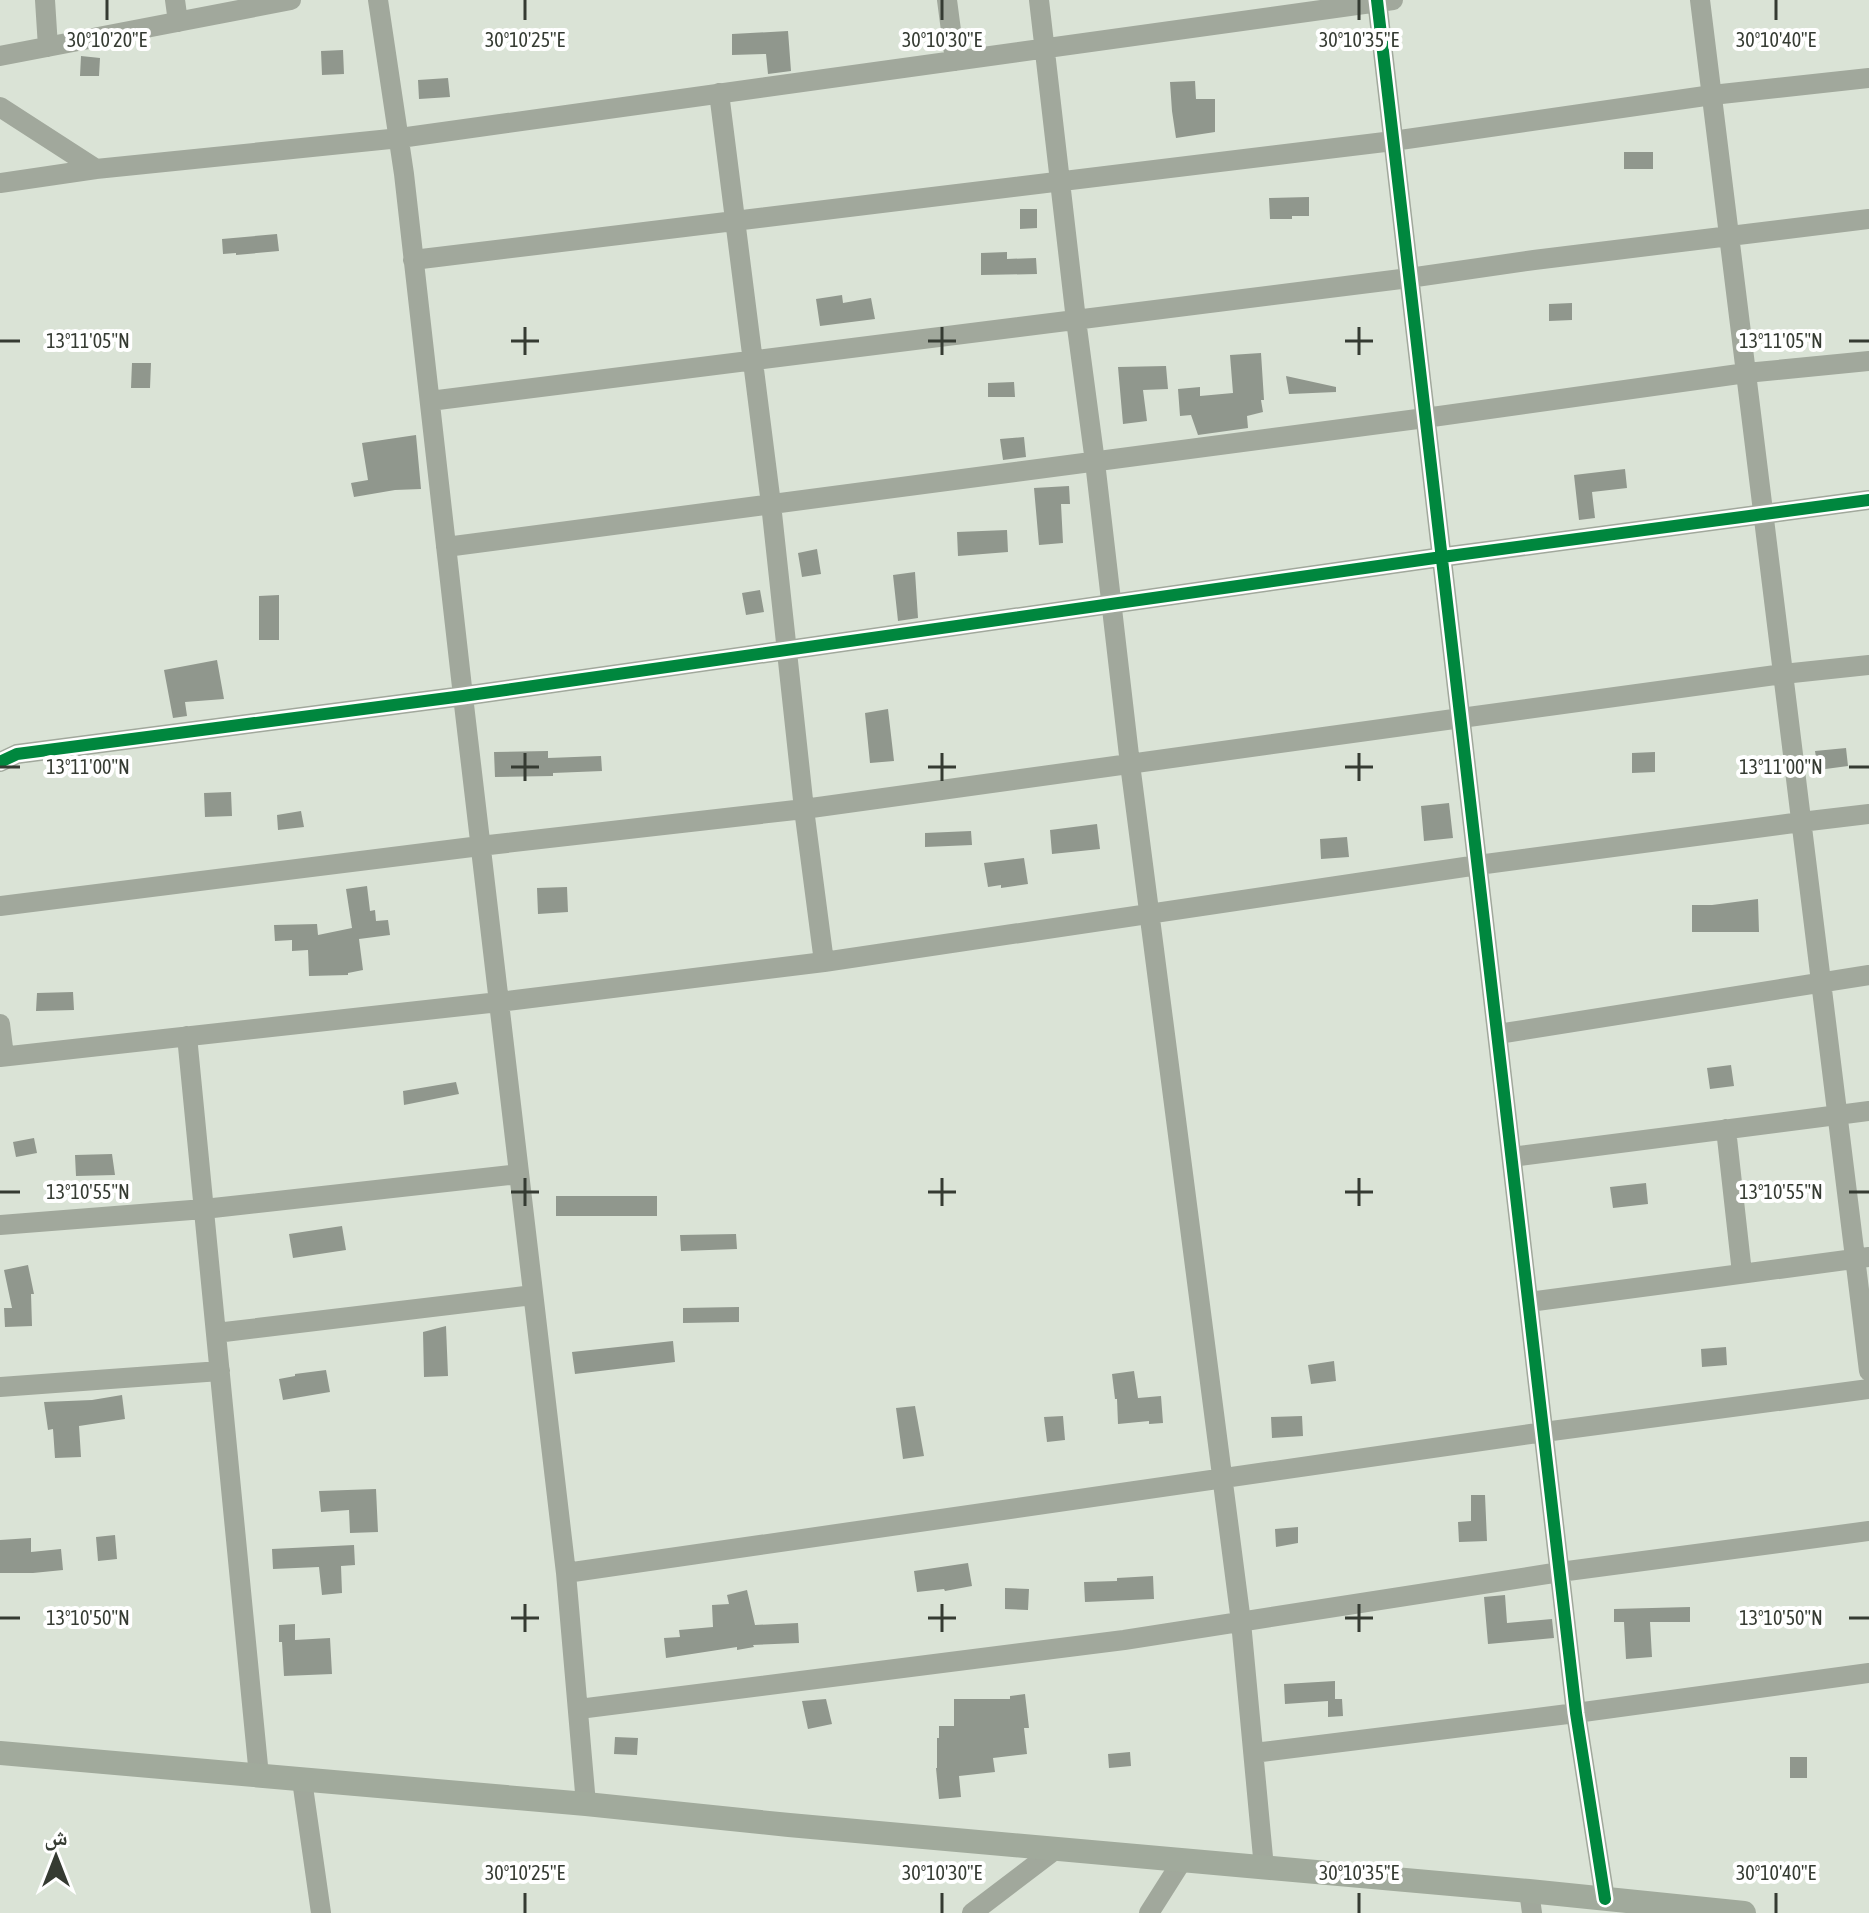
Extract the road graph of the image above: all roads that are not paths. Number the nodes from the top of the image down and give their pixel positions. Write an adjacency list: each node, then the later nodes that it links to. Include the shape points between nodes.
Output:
1 (45, 0): 10 (street)
2 (175, 0): 9 (street)
3 (291, 0): 9 (street)
4 (378, 0): 18 (street)
5 (947, 0): 13 (street)
6 (1039, 0): 11 (street)
7 (1700, 0): 16 (street)
8 (1382, 1): 11 (street); 19 (street)
9 (178, 22): 10 (street)
10 (48, 47): 12 (street)
11 (1045, 48): 13 (street); 21 (street)
12 (0, 56)
13 (955, 61): 15 (street)
14 (1869, 78): 16 (street)
15 (719, 93): 18 (street); 24 (street)
16 (1712, 95): 19 (street); 25 (street)
17 (0, 107): 20 (street)
18 (400, 138): 20 (street); 26 (street)
19 (1393, 141): 21 (street); 27 (street)
20 (96, 169): 22 (street)
21 (1060, 182): 24 (street); 28 (street)
22 (0, 183)
23 (1869, 219): 25 (street)
24 (735, 221): 26 (street); 29 (street)
25 (1729, 235): 27 (street); 31 (street)
26 (413, 260): 32 (street)
27 (1409, 278): 28 (street); 33 (street)
28 (1076, 320): 29 (street); 34 (street)
29 (752, 360): 32 (street); 36 (street)
30 (1869, 361): 31 (street)
31 (1746, 373): 33 (street); 37 (street)
32 (430, 401): 38 (street)
33 (1425, 418): 34 (street); 39 (street)
34 (1095, 462): 36 (street); 40 (street)
35 (1869, 500): 37 (street)
36 (771, 504): 38 (street); 41 (street)
37 (1763, 514): 39 (street); 43 (street)
38 (446, 547): 44 (street)
39 (1442, 557): 40 (street); 45 (street)
40 (1112, 604): 41 (street); 47 (street)
41 (787, 650): 44 (street); 48 (street)
42 (1869, 665): 43 (street)
43 (1783, 674): 45 (street); 50 (street)
44 (463, 696): 46 (street, via 17,754); 51 (street)
45 (1461, 718): 47 (street); 52 (street)
46 (0, 762)
47 (1130, 764): 48 (street); 54 (street)
48 (804, 809): 51 (street); 55 (street)
49 (1869, 814): 50 (street)
50 (1801, 822): 52 (street); 57 (street)
51 (480, 846): 53 (street); 58 (street)
52 (1478, 865): 54 (street); 60 (street)
53 (0, 906)
54 (1149, 914): 55 (street); 80 (street)
55 (824, 962): 58 (street)
56 (1869, 975): 57 (street)
57 (1820, 982): 60 (street); 64 (street)
58 (499, 1002): 61 (street); 67 (street)
59 (0, 1024): 62 (street)
60 (1498, 1034): 66 (street)
61 (187, 1036): 62 (street); 68 (street)
62 (2, 1056)
63 (1869, 1111): 64 (street)
64 (1837, 1115): 65 (street); 70 (street)
65 (1726, 1129): 66 (street); 71 (street)
66 (1512, 1157): 73 (street)
67 (519, 1174): 68 (street); 72 (street)
68 (204, 1209): 69 (street); 74 (street)
69 (0, 1225)
70 (1862, 1258): 71 (street); 76 (street)
71 (1742, 1273): 73 (street)
72 (533, 1295): 74 (street); 83 (street)
73 (1529, 1302): 79 (street)
74 (216, 1333): 75 (street)
75 (220, 1371): 77 (street); 90 (street)
76 (1869, 1371)
77 (0, 1387)
78 (1869, 1389): 79 (street)
79 (1544, 1432): 80 (street); 82 (street)
80 (1222, 1478): 83 (street); 84 (street)
81 (1869, 1531): 82 (street)
82 (1560, 1572): 84 (street); 87 (street)
83 (566, 1573): 86 (street)
84 (1241, 1622): 86 (street); 89 (street)
85 (1869, 1673): 87 (street)
86 (579, 1709): 92 (street)
87 (1576, 1713): 89 (street); 96 (street)
88 (0, 1753): 90 (main road)
89 (1254, 1753): 95 (street)
90 (259, 1776): 91 (main road)
91 (302, 1780): 92 (main road); 98 (street)
92 (586, 1804): 93 (main road)
93 (1056, 1849): 94 (main road); 99 (street)
94 (1182, 1861): 95 (main road); 100 (street)
95 (1264, 1868): 97 (main road)
96 (1605, 1899): 97 (main road); 101 (main road)
97 (1530, 1902)
98 (321, 1913)
99 (972, 1913)
100 (1149, 1913)
101 (1744, 1913)

